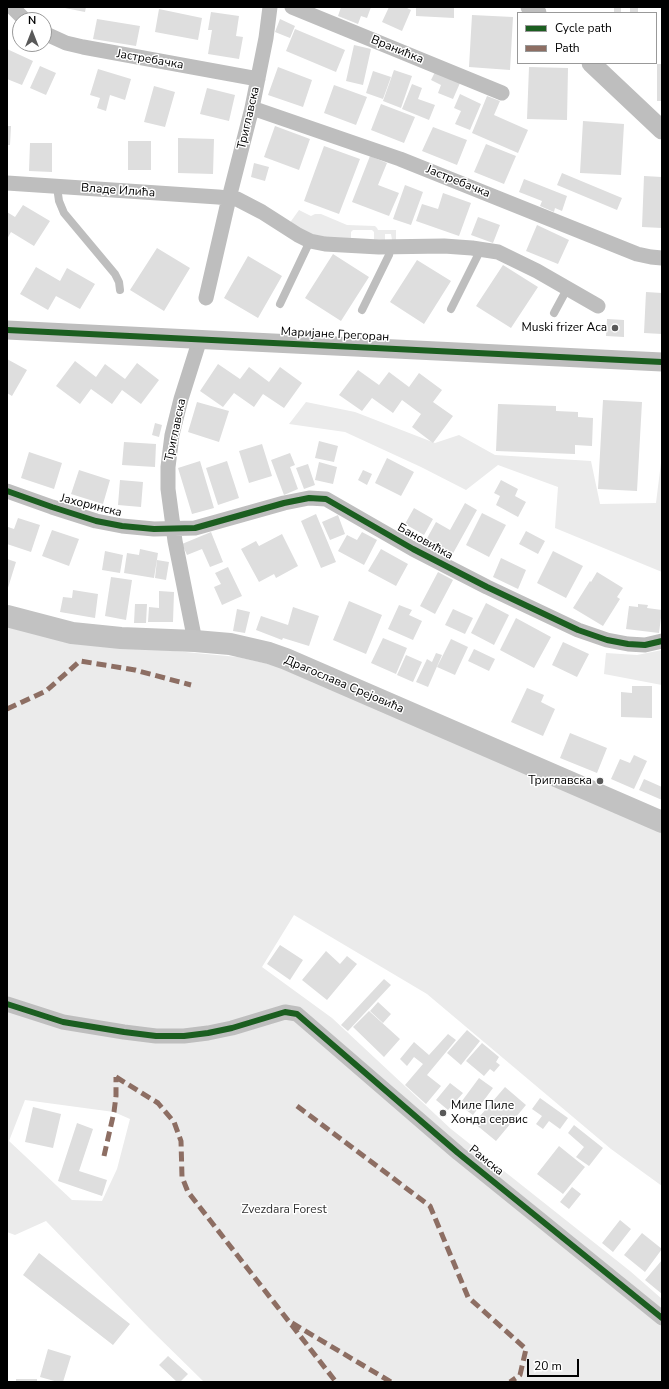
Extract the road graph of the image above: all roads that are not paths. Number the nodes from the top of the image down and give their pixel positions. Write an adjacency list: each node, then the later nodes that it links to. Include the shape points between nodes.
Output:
1 (270, 7): 5 (street, Триглавска)
2 (292, 7): 6 (street, Вранићка)
3 (52, 37): 5 (street, Јастребачка, via 83,47)
4 (592, 64): 8 (street)
5 (258, 79): 7 (street, Триглавска)
6 (502, 93)
7 (252, 108): 11 (street, Триглавска); 15 (street, Јастребачка, via 400,159 637,254)
8 (662, 130)
9 (7, 184): 10 (street, Владе Илића)
10 (57, 187): 11 (street, Владе Илића); 17 (lane, via 58,201 64,213 116,274)
11 (229, 198): 12 (street, Владе Илића, via 244,202); 18 (street, Триглавска)
12 (310, 241): 13 (street, via 343,246); 19 (lane)
13 (391, 247): 14 (street, via 444,246); 22 (lane)
14 (481, 249): 16 (street, via 498,252); 21 (lane)
15 (662, 258)
16 (567, 289): 20 (street); 23 (lane)
17 (120, 290)
18 (206, 298)
19 (280, 304)
20 (598, 306)
21 (451, 309)
22 (362, 310)
23 (554, 313)
24 (7, 330): 25 (street, Маријане Грегоран)
25 (200, 339): 26 (street, Маријане Грегоран); 28 (street, Триглавска, via 172,435 168,488)
26 (662, 362)
27 (7, 491): 28 (street, Јахоринска, via 96,521)
28 (173, 530): 30 (street, Триглавска); 31 (street, Бановићка, via 204,526 308,498 326,499 413,549 578,630 628,644 652,644)
29 (7, 616): 30 (main road, Драгослава Срејовића, via 62,631 84,634)
30 (195, 641): 32 (main road, Драгослава Срејовића, via 243,646 286,659)
31 (662, 641)
32 (662, 822)
33 (7, 1004): 34 (street, Рамска, via 63,1022 156,1036 208,1033 293,1012 458,1153)
34 (662, 1318)

